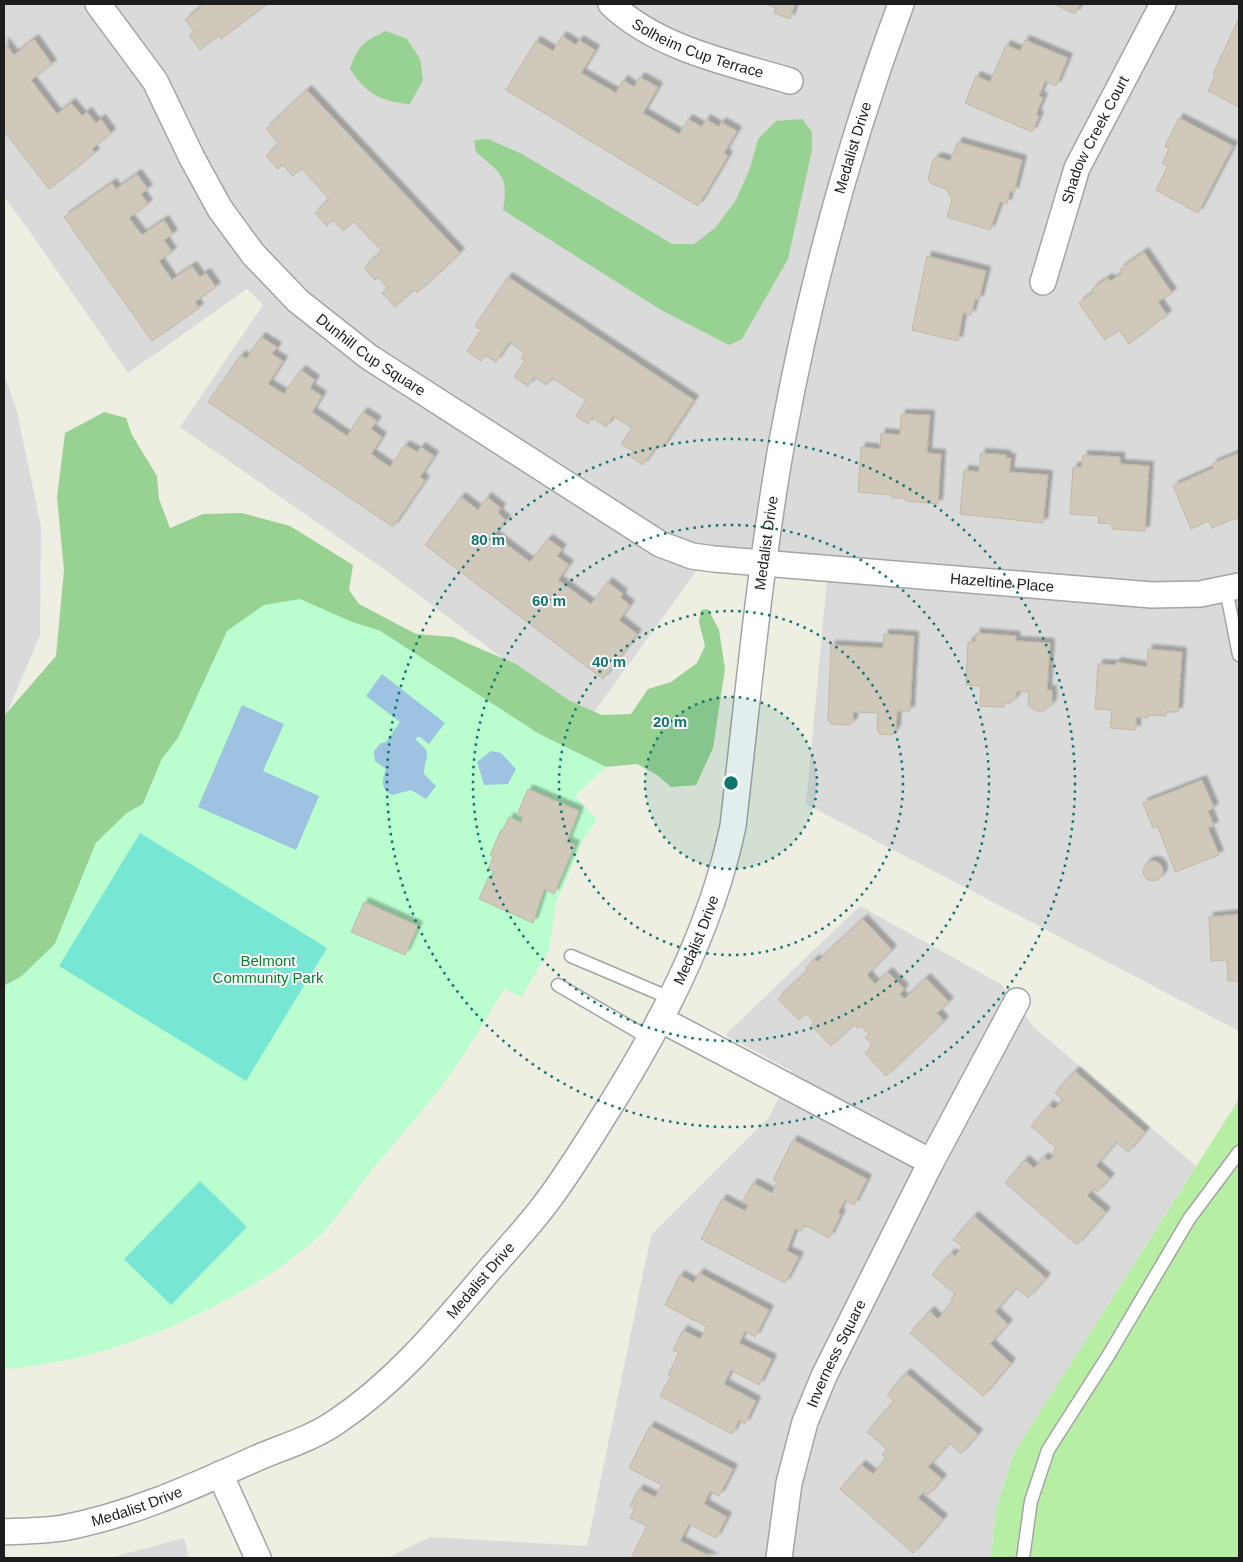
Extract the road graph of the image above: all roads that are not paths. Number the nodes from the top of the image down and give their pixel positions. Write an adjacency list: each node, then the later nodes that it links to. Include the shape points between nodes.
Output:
1 (98, 4): 7 (street, Dunhill Cup Square, via 155,81 220,209 253,254 298,301 369,356 660,544 692,556)
2 (611, 4): 5 (street, Solheim Cup Terrace, via 655,34 693,51)
3 (901, 4): 7 (street, Medalist Drive, via 839,190 807,318 783,437)
4 (1164, 4): 6 (street, Shadow Creek Court, via 1077,168)
5 (790, 82)
6 (1043, 282)
7 (765, 562): 8 (street, Hazeltine Place, via 1152,595 1200,594); 13 (street, Medalist Drive, via 733,826 725,862 708,914)
8 (1233, 587): 9 (lane)
9 (1239, 655)
10 (571, 956): 13 (lane)
11 (558, 985): 13 (lane)
12 (1016, 1000): 15 (street, Inverness Square)
13 (660, 1018): 15 (street); 16 (street, Medalist Drive, via 618,1094 568,1172 542,1208 419,1353 373,1395 334,1424)
14 (1239, 1152): 20 (lane, via 1189,1219 1048,1450 1030,1501)
15 (931, 1162): 19 (street, Inverness Square, via 824,1376 805,1422 789,1483)
16 (220, 1474): 17 (street, Medalist Drive, via 156,1502 111,1517 61,1528); 18 (street)
17 (4, 1532)
18 (258, 1558)
19 (779, 1558)
20 (1023, 1558)

